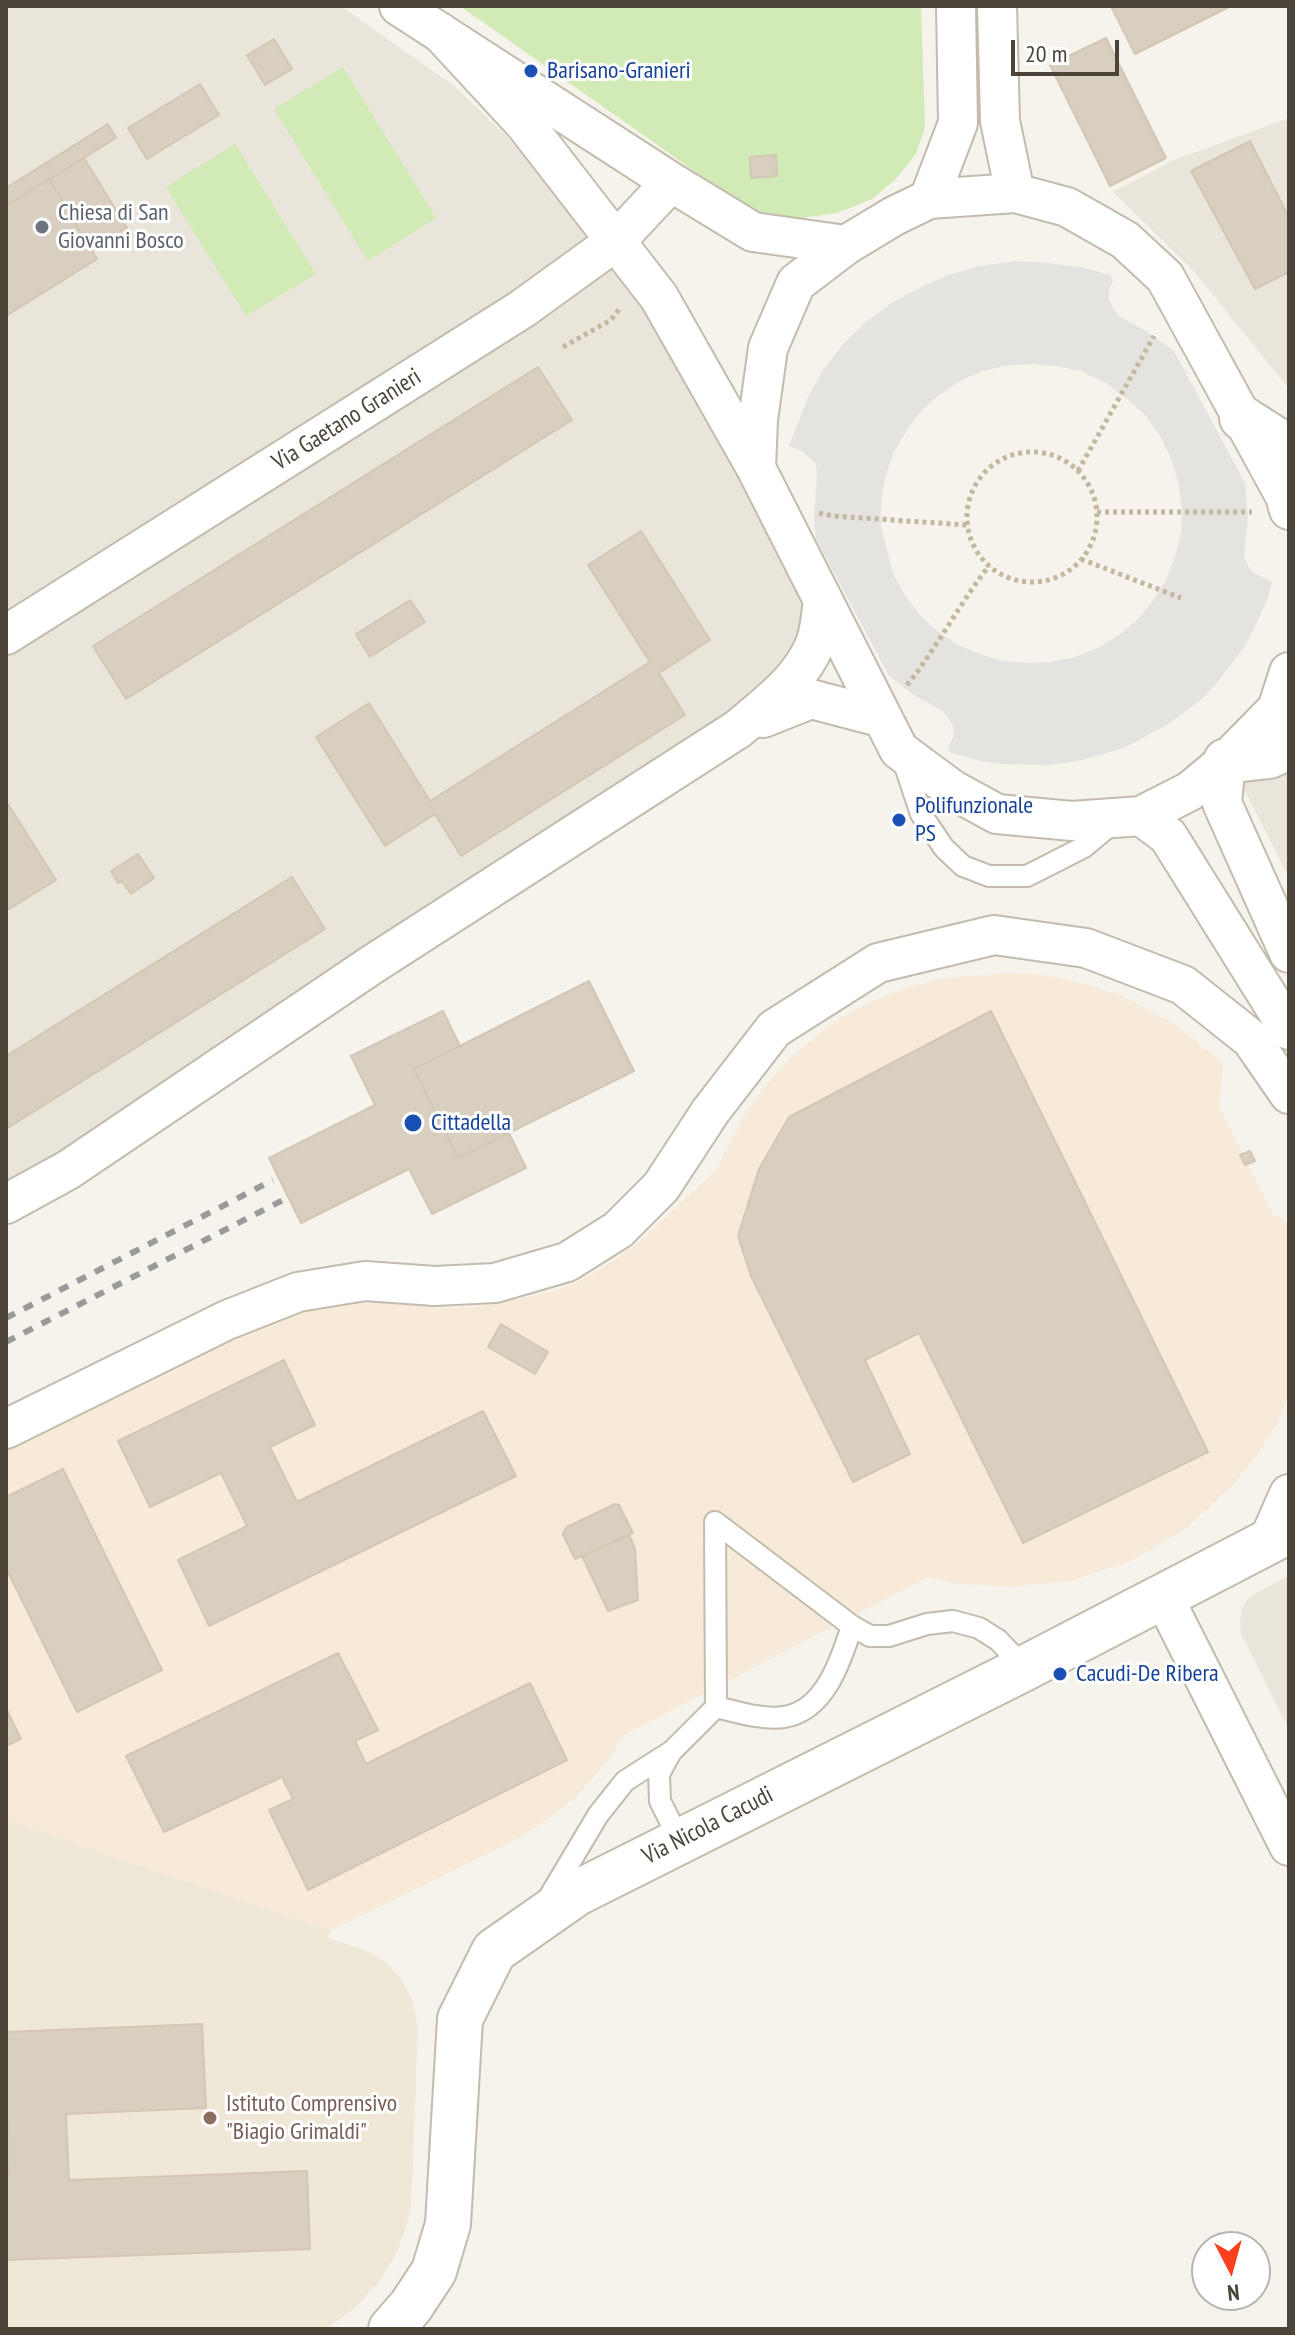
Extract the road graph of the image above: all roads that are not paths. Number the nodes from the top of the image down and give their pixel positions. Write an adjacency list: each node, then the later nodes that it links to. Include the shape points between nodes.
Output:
1 (399, 6): 4 (street)
2 (956, 6): 7 (street, via 958,123)
3 (997, 6): 6 (street, via 1000,121)
4 (440, 32): 5 (street); 8 (street, via 525,124)
5 (671, 182): 8 (street, Via Gaetano Granieri); 9 (street, via 753,232)
6 (1015, 193): 7 (street); 10 (street, via 1067,207 1125,240 1165,277)
7 (929, 199): 9 (street)
8 (616, 241): 12 (street, via 659,297); 15 (street, Via Gaetano Granieri, via 522,309)
9 (846, 245): 12 (street, via 796,283 768,348)
10 (1242, 418): 11 (street); 13 (street)
11 (1289, 448)
12 (756, 468): 14 (street)
13 (1287, 503)
14 (823, 600): 17 (street); 18 (street, via 815,643 805,663 790,684)
15 (6, 635)
16 (1289, 672): 20 (street, via 1277,709)
17 (896, 719): 18 (street, via 811,699); 21 (street, via 953,790 997,814 1072,821); 21 (lane, via 921,814 963,866 989,876 1027,876)
18 (738, 729): 25 (street, via 373,964 68,1170)
19 (1289, 747): 20 (street, via 1269,756)
20 (1226, 761): 21 (street, via 1190,791); 22 (street, via 1222,803)
21 (1129, 817): 23 (street, via 1168,836)
22 (1289, 953)
23 (1289, 1030)
24 (1289, 1094): 26 (street, via 1251,1039 1183,985 1086,948 994,935 878,963 774,1029 661,1187 618,1230 567,1262 495,1283 365,1281 298,1292 227,1320)
25 (6, 1204)
26 (6, 1429)
27 (1289, 1494): 28 (street)
28 (1278, 1537): 29 (street, Via Nicola Cacudi)
29 (1163, 1596): 31 (street, Via Nicola Cacudi); 35 (street)
30 (852, 1626): 31 (lane, via 870,1636 889,1636 953,1621 998,1640); 32 (lane, via 825,1690 808,1707 786,1717); 32 (lane, via 715,1522)
31 (1025, 1668): 34 (street, Via Nicola Cacudi)
32 (716, 1707): 33 (lane)
33 (672, 1751): 34 (lane, via 659,1774 660,1801); 36 (lane, via 625,1781 591,1826)
34 (680, 1841): 36 (street, Via Nicola Cacudi, via 577,1893)
35 (1289, 1846)
36 (535, 1923): 37 (street, Via Nicola Cacudi, via 494,1951 460,2019 448,2224 434,2271)
37 (391, 2329)

